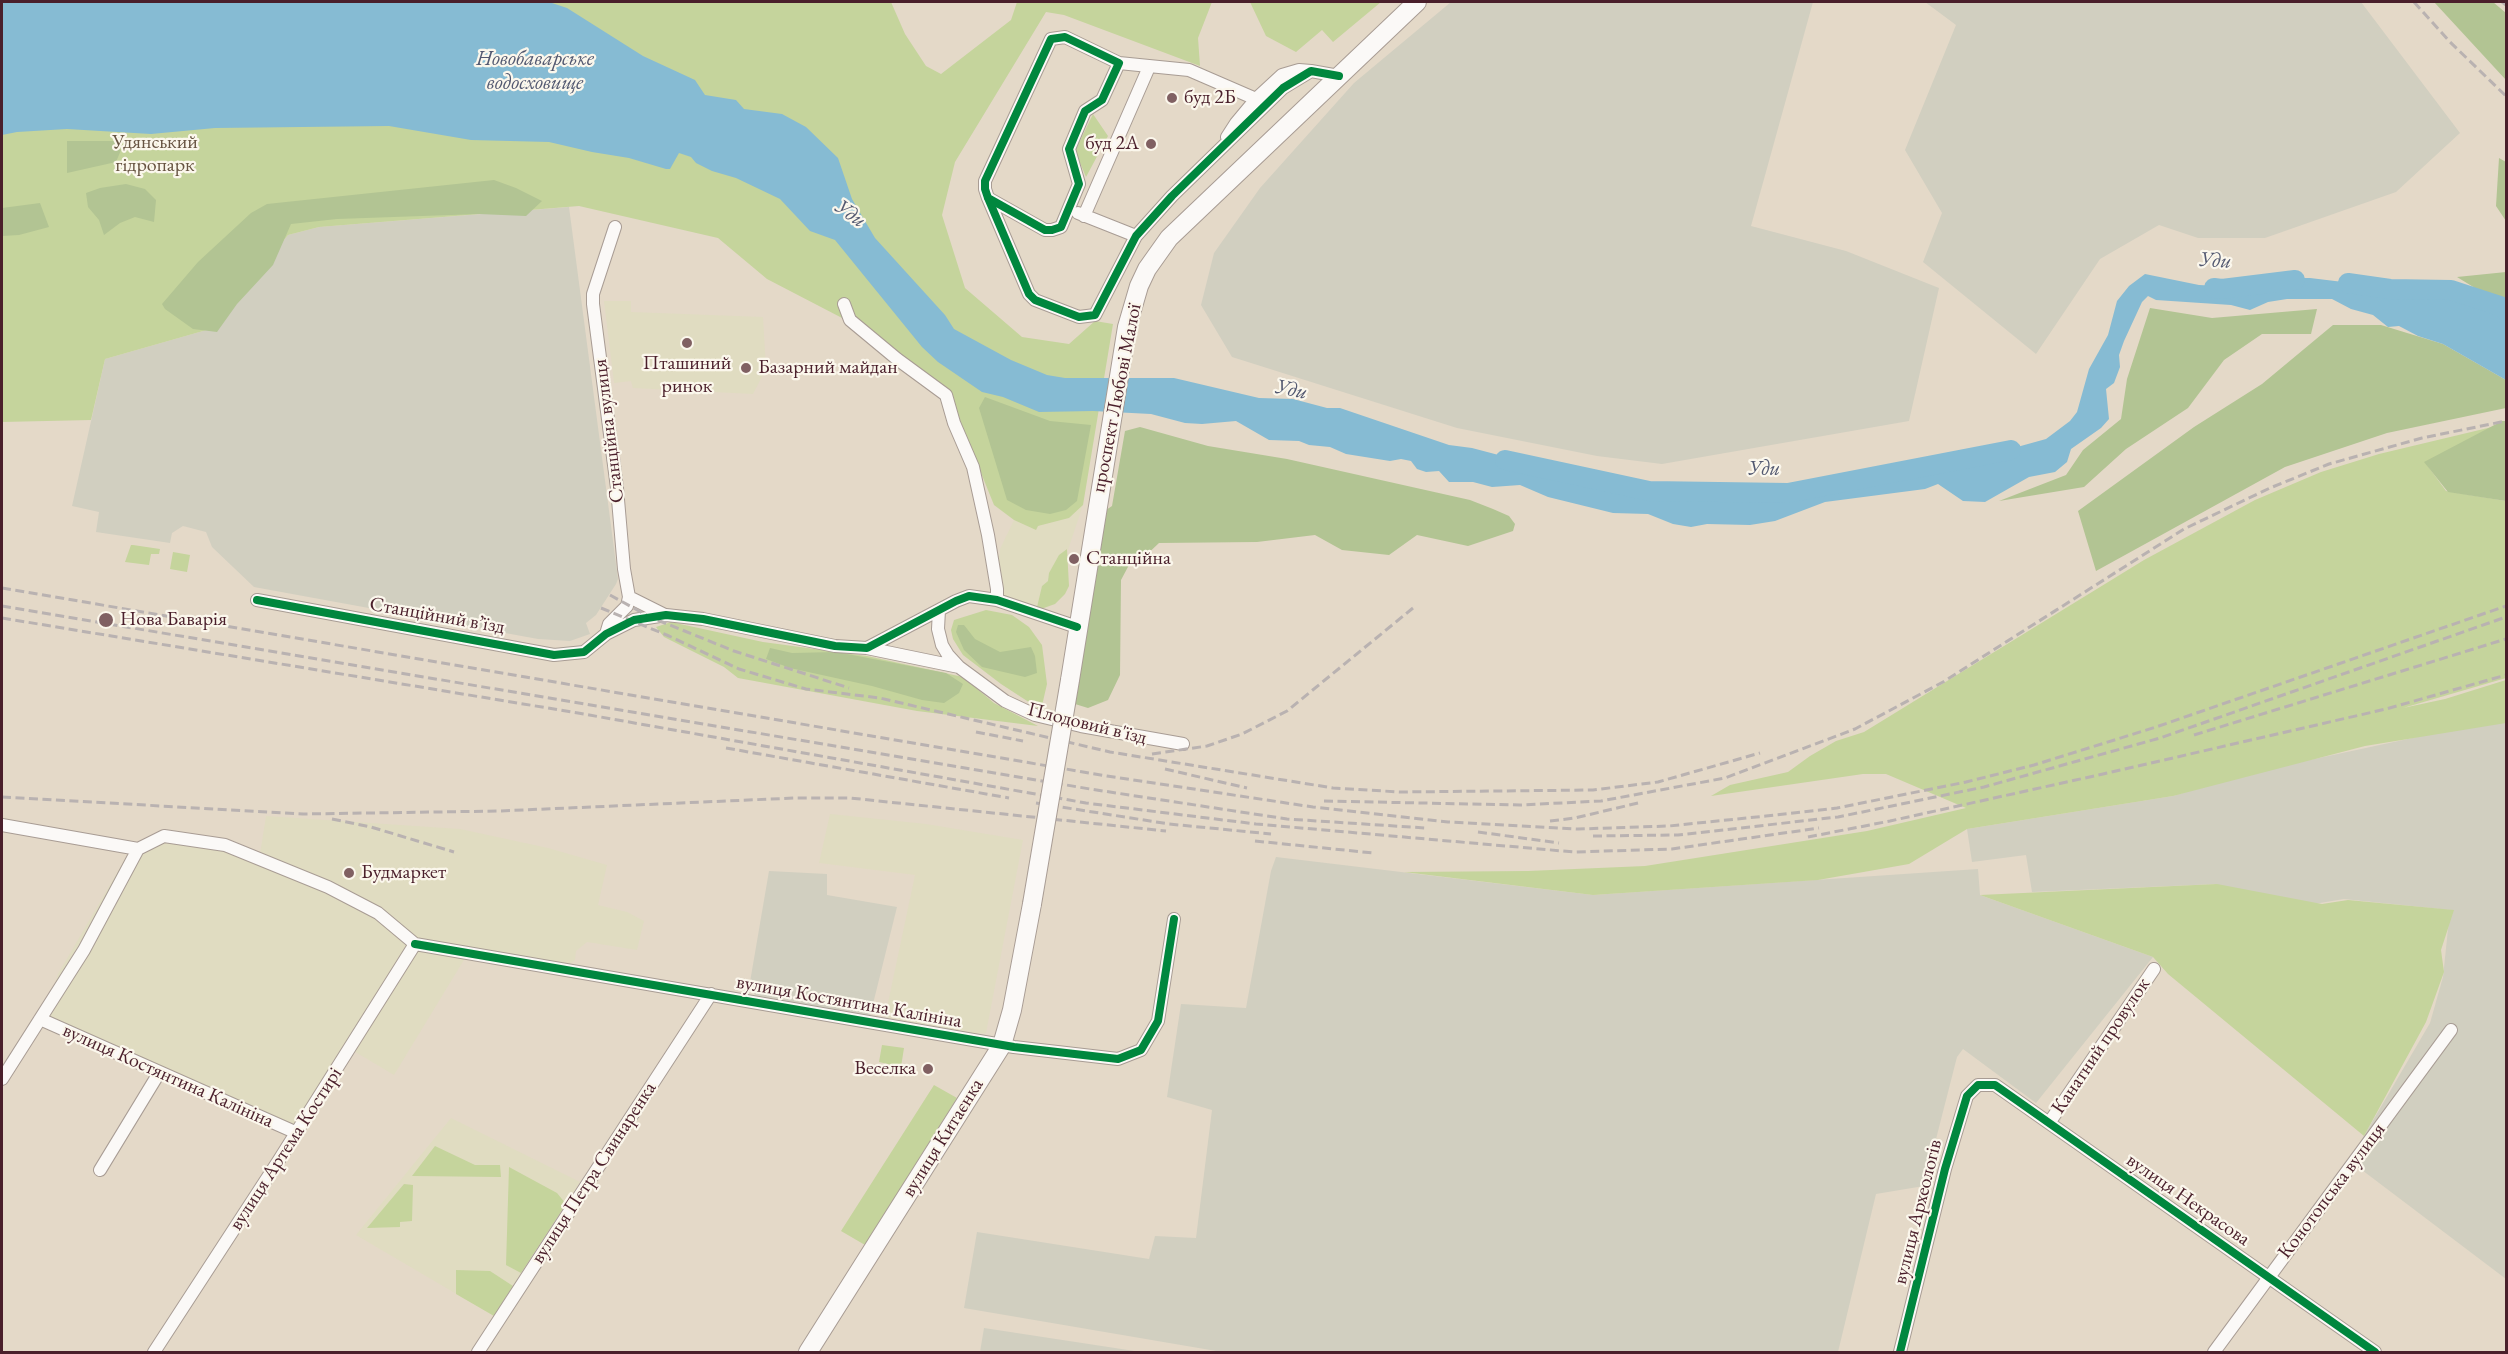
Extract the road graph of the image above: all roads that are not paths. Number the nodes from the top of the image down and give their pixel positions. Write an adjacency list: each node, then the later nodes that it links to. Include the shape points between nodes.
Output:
1 (1417, 2): 5 (main road, проспект Любові Малої)
2 (1119, 63): 3 (street); 8 (street, via 1065,37 1051,39 985,181); 9 (street, via 1102,100 1085,111 1069,149 1079,184)
3 (1149, 67): 6 (street, via 1190,70); 10 (street)
4 (1311, 71): 5 (street); 6 (street, via 1282,75); 7 (street, via 1283,88)
5 (1339, 76): 19 (main road, проспект Любові Малої, via 1169,238 1139,286 1127,327)
6 (1256, 99): 7 (street)
7 (1218, 153): 12 (street)
8 (988, 198): 9 (street, via 1045,230 1061,227); 12 (street, via 1029,294 1079,318 1095,315)
9 (1069, 209): 10 (street)
10 (1084, 216): 12 (street)
11 (615, 227): 14 (street, Станційна вулиця, via 593,304)
12 (1136, 236)
13 (844, 304): 16 (street, via 850,320 946,395 976,477)
14 (629, 597): 18 (street); 20 (street, via 627,606 609,624)
15 (257, 600): 20 (street, Станційний в’їзд, via 554,655 584,652)
16 (997, 600): 17 (street, via 969,596); 19 (street)
17 (939, 610): 21 (street); 22 (street, Плодовий в'їзд, via 942,645)
18 (666, 615): 20 (street, via 634,620); 21 (street, via 835,646)
19 (1077, 627): 26 (main road, проспект Любові Малої, bridge)
20 (606, 634)
21 (867, 648): 22 (street)
22 (958, 667): 23 (street, Плодовий в'їзд, via 1005,700 1035,715)
23 (1183, 744)
24 (2, 825): 25 (street)
25 (138, 849): 28 (street, via 164,836 225,844 328,887 378,913); 31 (street, via 84,950)
26 (1032, 904): 33 (main road, вулиця Китаєнка)
27 (1174, 919): 33 (street, вулиця Костянтина Калініна, via 1158,1021 1141,1050 1118,1059)
28 (415, 944): 30 (street, вулиця Костянтина Калініна); 38 (street, вулиця Артема Костирі)
29 (2154, 969): 37 (street, Канатний провулок)
30 (711, 994): 33 (street, вулиця Костянтина Калініна); 42 (street, вулиця Петра Свинаренка)
31 (40, 1019): 34 (street, вулиця Костянтина Калініна); 35 (street)
32 (2451, 1030): 40 (street, Конотопська вулиця)
33 (1002, 1045): 43 (main road, вулиця Китаєнка)
34 (159, 1073): 38 (street, вулиця Костянтина Калініна); 39 (street)
35 (2, 1079)
36 (1978, 1085): 37 (street, вулиця Некрасова, via 1995,1085); 44 (street, вулиця Археологів, via 1967,1096 1945,1168)
37 (2049, 1123): 40 (street, вулиця Некрасова)
38 (297, 1133): 41 (street, вулиця Артема Костирі)
39 (100, 1170)
40 (2269, 1276): 45 (street, Конотопська вулиця); 46 (street, вулиця Некрасова)
41 (154, 1353)
42 (478, 1353)
43 (808, 1353)
44 (1900, 1353)
45 (2214, 1353)
46 (2376, 1353)

